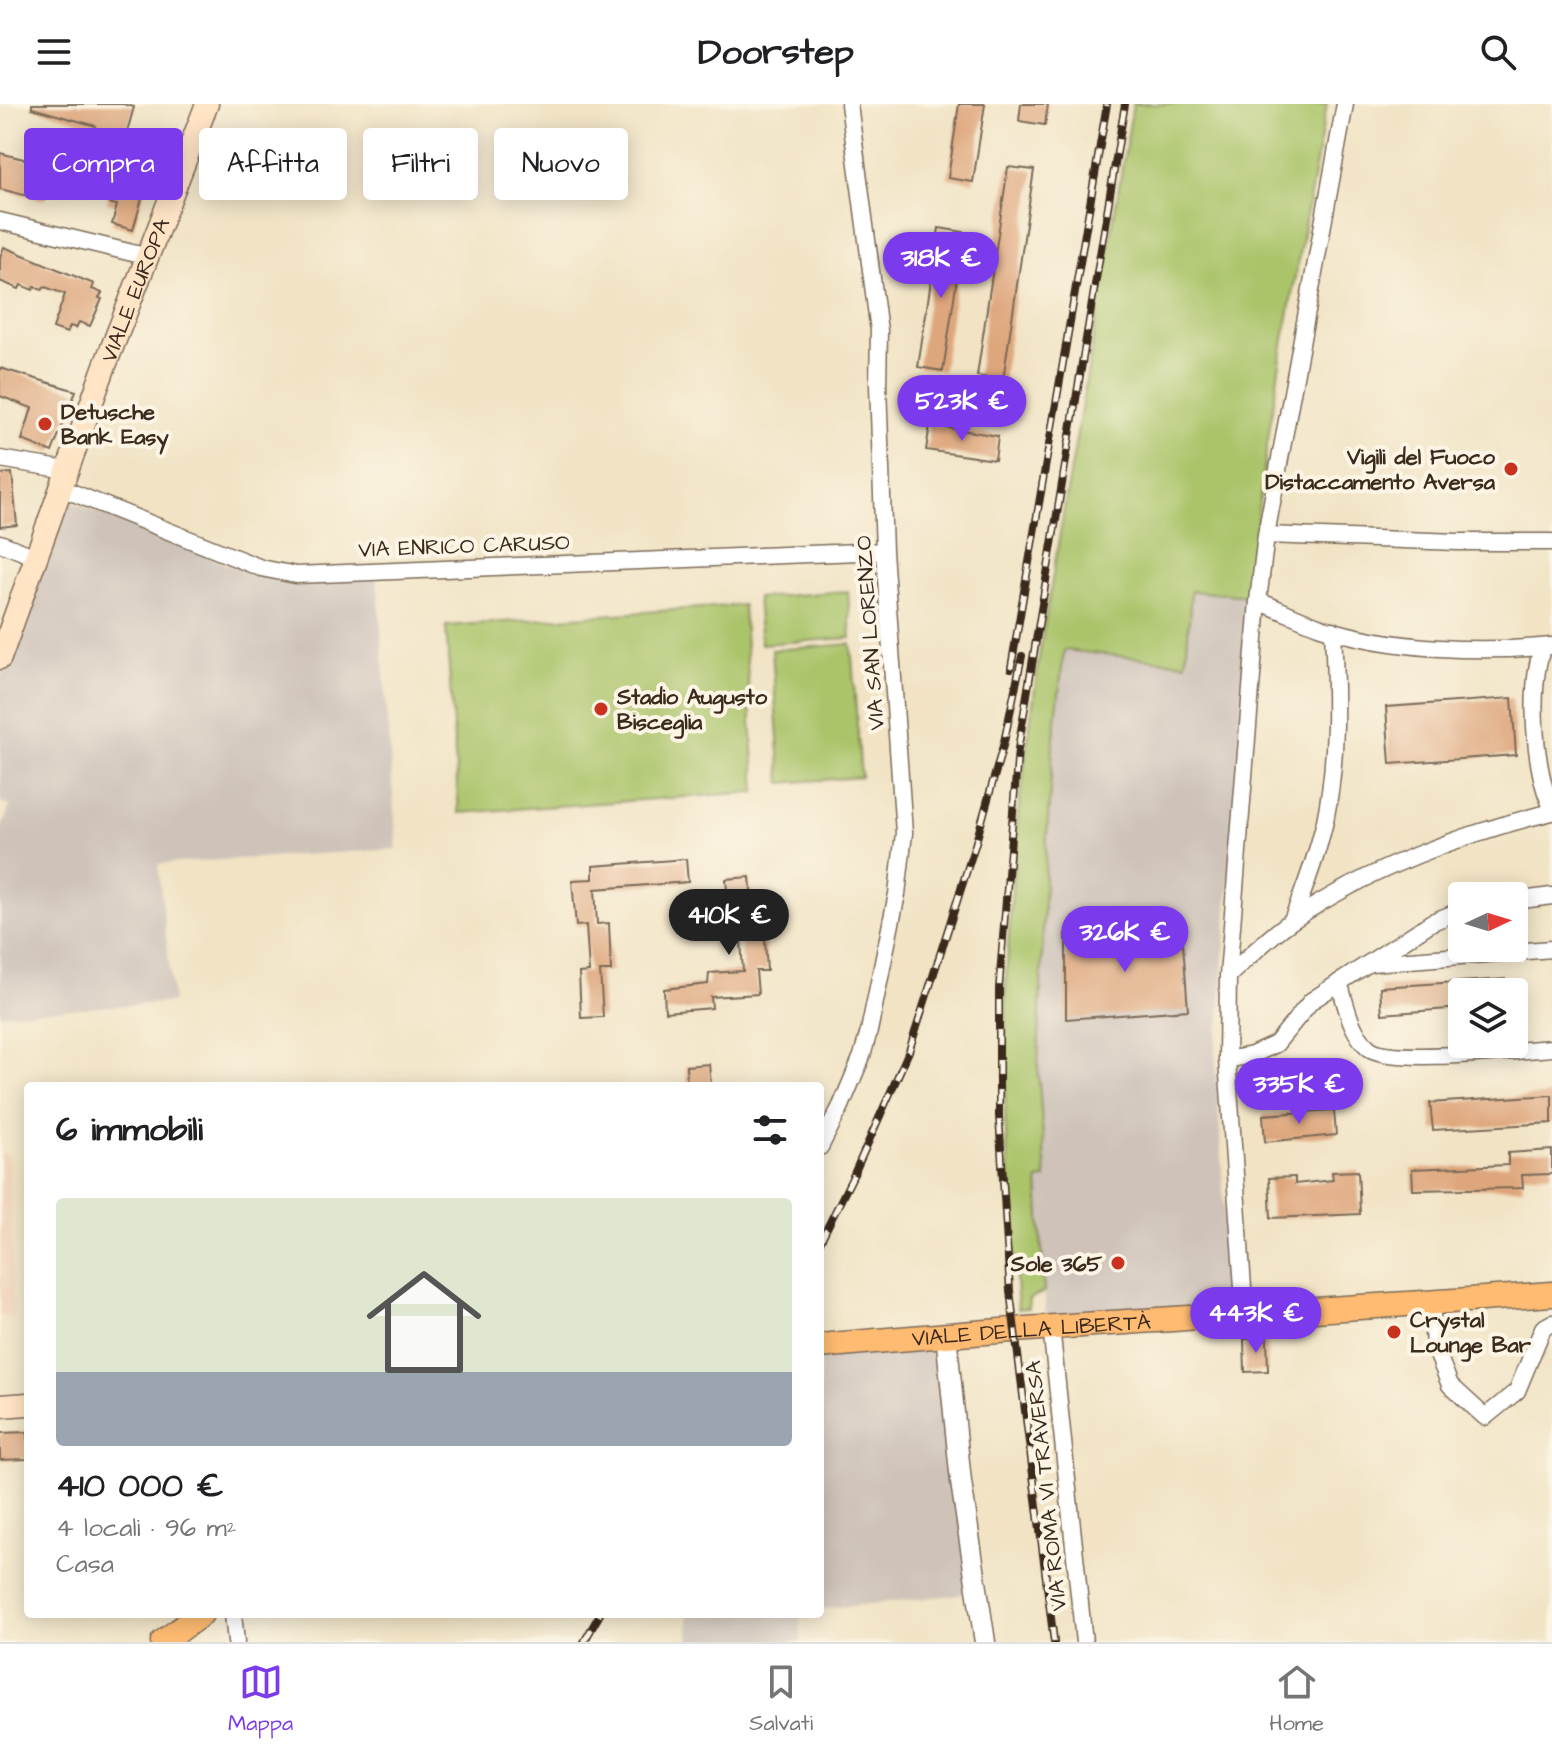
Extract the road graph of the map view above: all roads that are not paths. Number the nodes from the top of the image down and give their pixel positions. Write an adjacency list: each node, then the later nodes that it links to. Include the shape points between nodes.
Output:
1 (207, 104): 5 (main road, VIALE EUROPA)
2 (849, 104): 11 (street, VIA SAN LORENZO, via 879,331)
3 (1345, 104): 8 (street)
4 (0, 221): 5 (street)
5 (149, 257): 7 (main road, VIALE EUROPA)
6 (0, 459): 7 (street, VIA ENRICO CARUSO)
7 (64, 479): 11 (street, VIA ENRICO CARUSO, via 261,568 296,575); 12 (main road, VIALE EUROPA)
8 (1266, 535): 9 (street); 13 (street)
9 (1552, 542)
10 (0, 543): 12 (street)
11 (884, 551): 28 (street, VIA SAN LORENZO, via 903,807 902,860 865,1043)
12 (36, 557): 16 (main road, VIALE EUROPA)
13 (1258, 601): 14 (street); 24 (street)
14 (1333, 630): 15 (street, via 1387,643); 21 (street, via 1335,728 1327,806)
15 (1548, 647): 17 (street, via 1537,661 1537,733 1540,781)
16 (0, 658)
17 (1552, 810): 21 (street, via 1430,849)
18 (1552, 896): 19 (street)
19 (1528, 899)
20 (1448, 916): 23 (street)
21 (1292, 920): 24 (street)
22 (1552, 949): 23 (street)
23 (1365, 964): 25 (street)
24 (1228, 976): 27 (street)
25 (1339, 982): 26 (street, via 1355,1031 1371,1050 1400,1056); 27 (street, via 1311,1001 1276,1044)
26 (1552, 1048)
27 (1227, 1060): 31 (street)
28 (824, 1139)
29 (1552, 1294): 30 (main road, VIALE DELLA LIBERTÀ)
30 (1431, 1303): 31 (main road, VIALE DELLA LIBERTÀ); 32 (street, via 1434,1345 1450,1385 1485,1417 1517,1391 1543,1328)
31 (1245, 1316): 33 (main road, VIALE DELLA LIBERTÀ)
32 (1552, 1323)
33 (1051, 1326): 34 (main road, VIALE DELLA LIBERTÀ); 43 (street, VIA ROMA VI TRAVERSA)
34 (946, 1334): 35 (main road, VIALE DELLA LIBERTÀ); 42 (street)
35 (824, 1346)
36 (24, 1404): 37 (main road)
37 (0, 1406)
38 (196, 1618): 40 (main road)
39 (233, 1618): 41 (street)
40 (163, 1642)
41 (236, 1642)
42 (985, 1642)
43 (1084, 1642)

